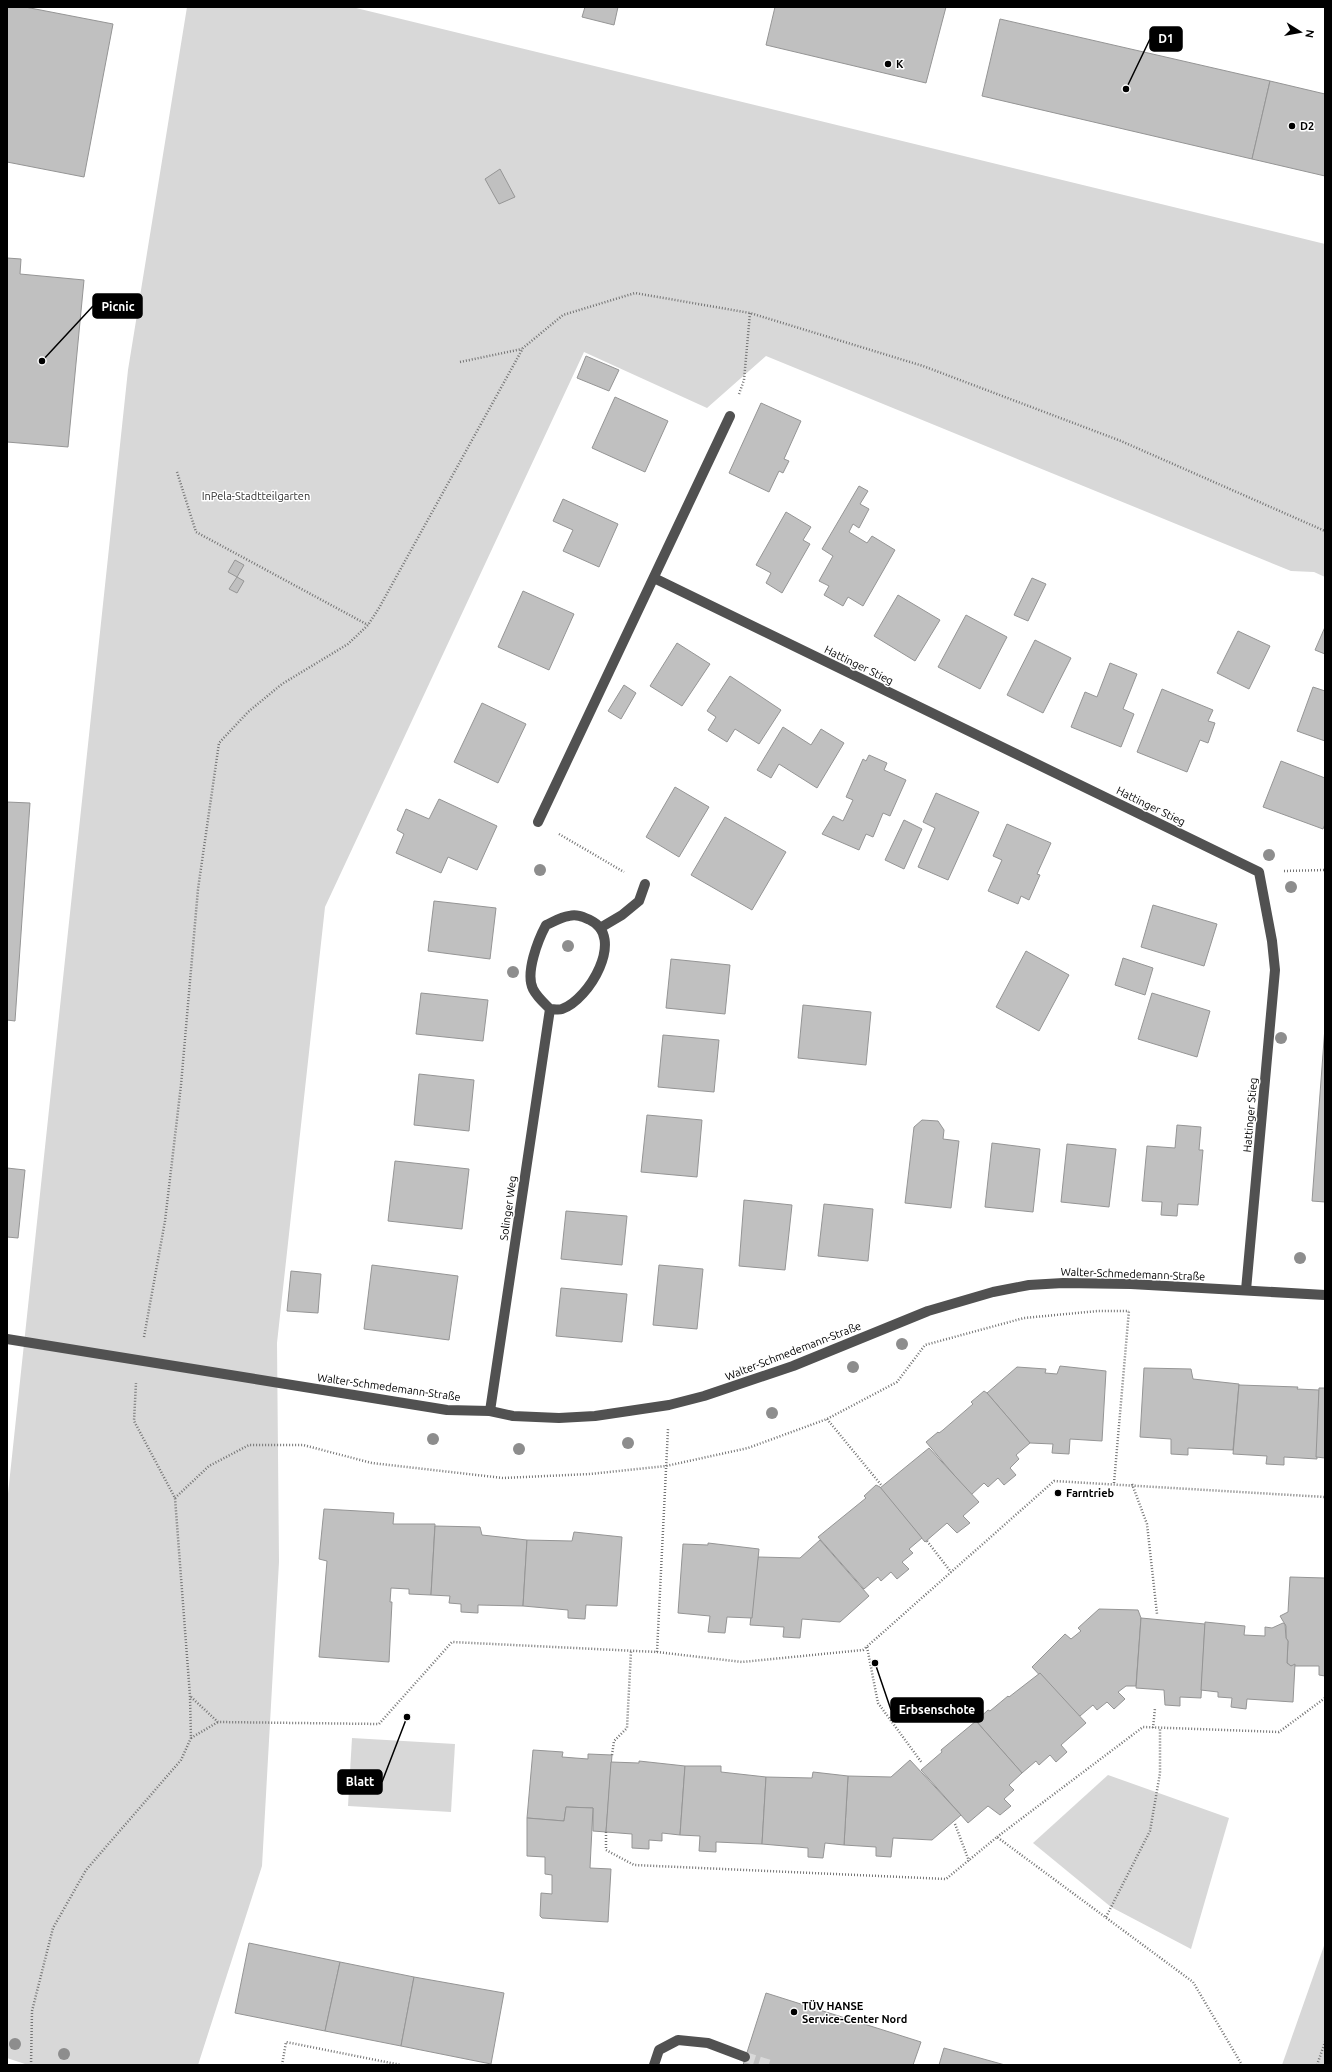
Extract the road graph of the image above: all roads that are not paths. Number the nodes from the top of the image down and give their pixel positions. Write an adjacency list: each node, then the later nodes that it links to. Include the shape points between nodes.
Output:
1 (730, 416): 2 (street)
2 (654, 578): 3 (street); 7 (street, Hattinger Stieg, via 1259,872 1275,970)
3 (538, 822)
4 (645, 884): 5 (street, via 639,901)
5 (600, 928): 6 (street, via 606,947 599,971 582,994 562,1009); 6 (street, via 580,916 568,916 546,925 537,942 532,967 532,988)
6 (550, 1009): 10 (street, Solinger Weg)
7 (1246, 1290): 8 (street, Walter-Schmedemann-Straße); 10 (street, Walter-Schmedemann-Straße, via 1131,1284 1029,1285 993,1292 928,1311 763,1377 669,1405 602,1416 567,1418 513,1416)
8 (1325, 1295)
9 (7, 1339): 10 (street, Walter-Schmedemann-Straße, via 447,1410)
10 (490, 1411)
11 (745, 2057): 12 (street, via 708,2043 678,2040 659,2050)
12 (654, 2065)

